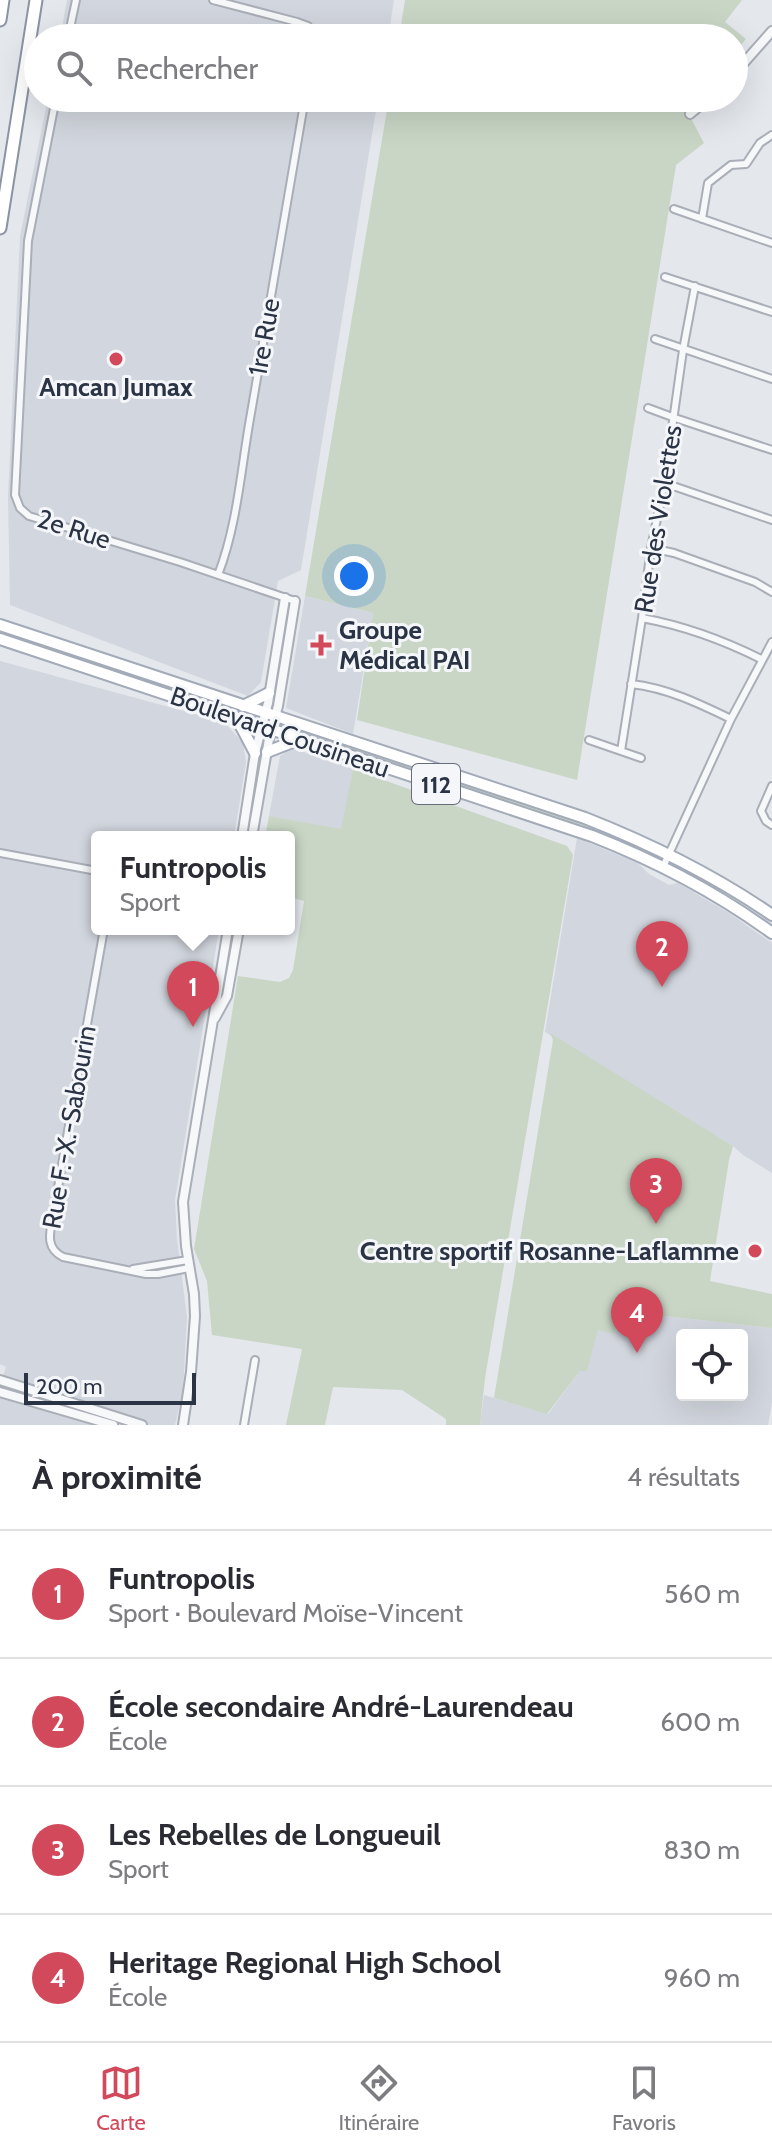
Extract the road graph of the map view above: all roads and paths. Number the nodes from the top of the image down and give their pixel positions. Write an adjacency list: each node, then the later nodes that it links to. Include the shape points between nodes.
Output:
1 (3, 0): 5 (highway); 6 (highway)
2 (36, 0): 7 (highway)
3 (76, 0): 8 (street)
4 (213, 0): 9 (street)
5 (0, 11)
6 (0, 20)
7 (32, 24)
8 (71, 24)
9 (302, 24)
10 (772, 31): 11 (street)
11 (768, 42): 12 (street)
12 (748, 61)
13 (24, 76): 21 (highway)
14 (53, 112): 35 (street, 2e Rue, via 28,241 15,495 29,516)
15 (303, 112): 35 (street, 1re Rue, via 234,520)
16 (692, 112): 17 (street)
17 (690, 114)
18 (772, 135): 20 (street, via 746,164 731,165 708,183)
19 (674, 209): 20 (street)
20 (702, 219): 22 (street)
21 (0, 228)
22 (772, 243)
23 (665, 277): 24 (street)
24 (695, 286): 25 (street); 27 (street, Rue des Violettes)
25 (772, 312)
26 (655, 339): 27 (street)
27 (683, 350): 28 (street); 30 (street, Rue des Violettes)
28 (772, 379)
29 (648, 408): 30 (street)
30 (675, 418): 31 (street); 32 (street, Rue des Violettes)
31 (772, 450)
32 (664, 485): 33 (street); 34 (street, Rue des Violettes)
33 (772, 520)
34 (651, 548): 36 (street); 39 (street, Rue des Violettes)
35 (218, 575): 37 (street, 2e Rue)
36 (772, 592)
37 (285, 598): 38 (street, 2e Rue); 45 (street)
38 (295, 601): 47 (street)
39 (642, 618): 43 (street, via 725,641); 44 (street, Rue des Violettes)
40 (0, 625): 46 (main road, Boulevard Cousineau / 112)
41 (0, 639): 48 (main road, Boulevard Cousineau / 112)
42 (772, 642): 43 (street)
43 (761, 659): 49 (street)
44 (631, 684): 49 (street, via 683,696); 53 (street, Rue des Violettes)
45 (269, 693): 46 (main road); 47 (street)
46 (243, 706): 47 (main road, Boulevard Cousineau / 112)
47 (270, 715): 50 (street); 61 (main road, Boulevard Cousineau / 112, via 585,818)
48 (236, 717): 50 (main road, Boulevard Cousineau / 112); 54 (main road)
49 (731, 719): 61 (street)
50 (267, 727): 51 (main road, Boulevard Cousineau / 112); 54 (street)
51 (300, 739): 54 (main road); 62 (main road, Boulevard Cousineau / 112, via 573,830)
52 (589, 740): 53 (street)
53 (621, 751): 55 (street)
54 (261, 753): 58 (street); 59 (street)
55 (641, 758)
56 (772, 786): 57 (street, via 761,811)
57 (772, 825)
58 (243, 831)
59 (253, 831)
60 (0, 853): 63 (street)
61 (669, 854): 62 (street); 64 (main road, Boulevard Cousineau / 112)
62 (663, 867): 65 (main road, Boulevard Cousineau / 112)
63 (91, 870)
64 (772, 915)
65 (772, 933)
66 (103, 935): 70 (street, Rue F.-X.-Sabourin, via 49,1238 63,1257 149,1275)
67 (227, 935): 69 (street)
68 (238, 935): 69 (street, via 228,994)
69 (213, 1022): 70 (street, via 183,1202)
70 (189, 1264): 76 (street, via 195,1329)
71 (255, 1360): 77 (street)
72 (0, 1380): 75 (street)
73 (0, 1392): 74 (street)
74 (113, 1425)
75 (142, 1425)
76 (183, 1425)
77 (244, 1425)

